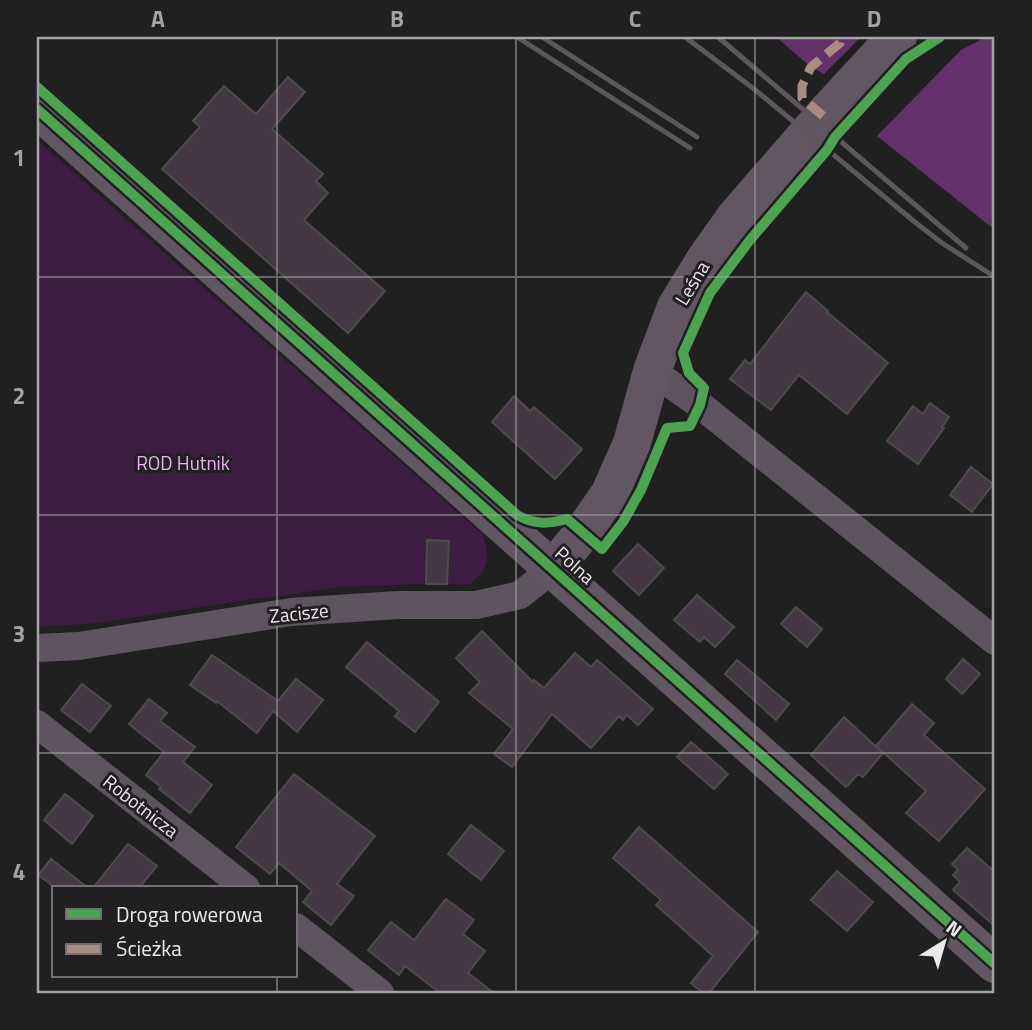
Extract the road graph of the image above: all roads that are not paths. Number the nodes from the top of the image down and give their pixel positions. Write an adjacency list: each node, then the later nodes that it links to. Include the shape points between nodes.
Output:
1 (898, 37): 3 (street, Leśna, via 736,216 676,307)
2 (37, 109): 4 (street, Polna)
3 (652, 371): 4 (street, Leśna, via 632,443 610,493); 5 (street)
4 (553, 569): 6 (street, Zacisze, via 520,595 476,605 291,612 79,646); 10 (street, Polna)
5 (995, 642)
6 (37, 648)
7 (37, 724): 8 (street, Robotnicza)
8 (243, 886)
9 (298, 929): 11 (street)
10 (995, 964)
11 (380, 993)

